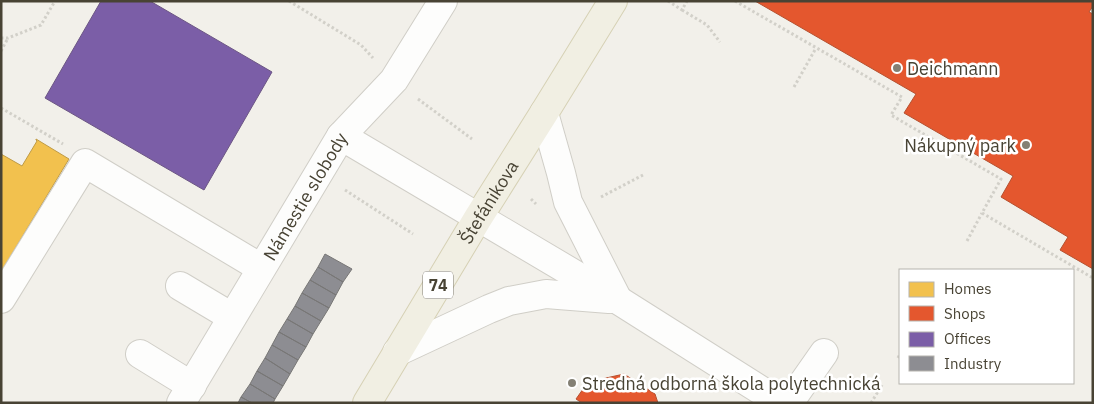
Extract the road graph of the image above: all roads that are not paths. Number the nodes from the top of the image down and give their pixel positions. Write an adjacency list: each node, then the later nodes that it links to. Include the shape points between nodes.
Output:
1 (443, 1): 4 (street, Námestie slobody, via 394,80)
2 (613, 1): 3 (main road, Štefánikova / 74)
3 (544, 113): 5 (main road, Štefánikova / 74); 9 (street, via 568,202)
4 (341, 136): 5 (street); 6 (street, Námestie slobody)
5 (478, 218): 9 (street); 11 (main road, Štefánikova / 74)
6 (261, 268): 8 (street, via 80,157); 10 (street, Námestie slobody)
7 (180, 286): 10 (street)
8 (1, 299)
9 (618, 300): 11 (street, via 546,294 509,301); 16 (street)
10 (232, 317): 14 (street, Námestie slobody)
11 (397, 352): 15 (main road, Štefánikova / 74)
12 (824, 353): 17 (street)
13 (140, 354): 14 (street)
14 (186, 394)
15 (367, 403)
16 (781, 403)
17 (789, 403)

